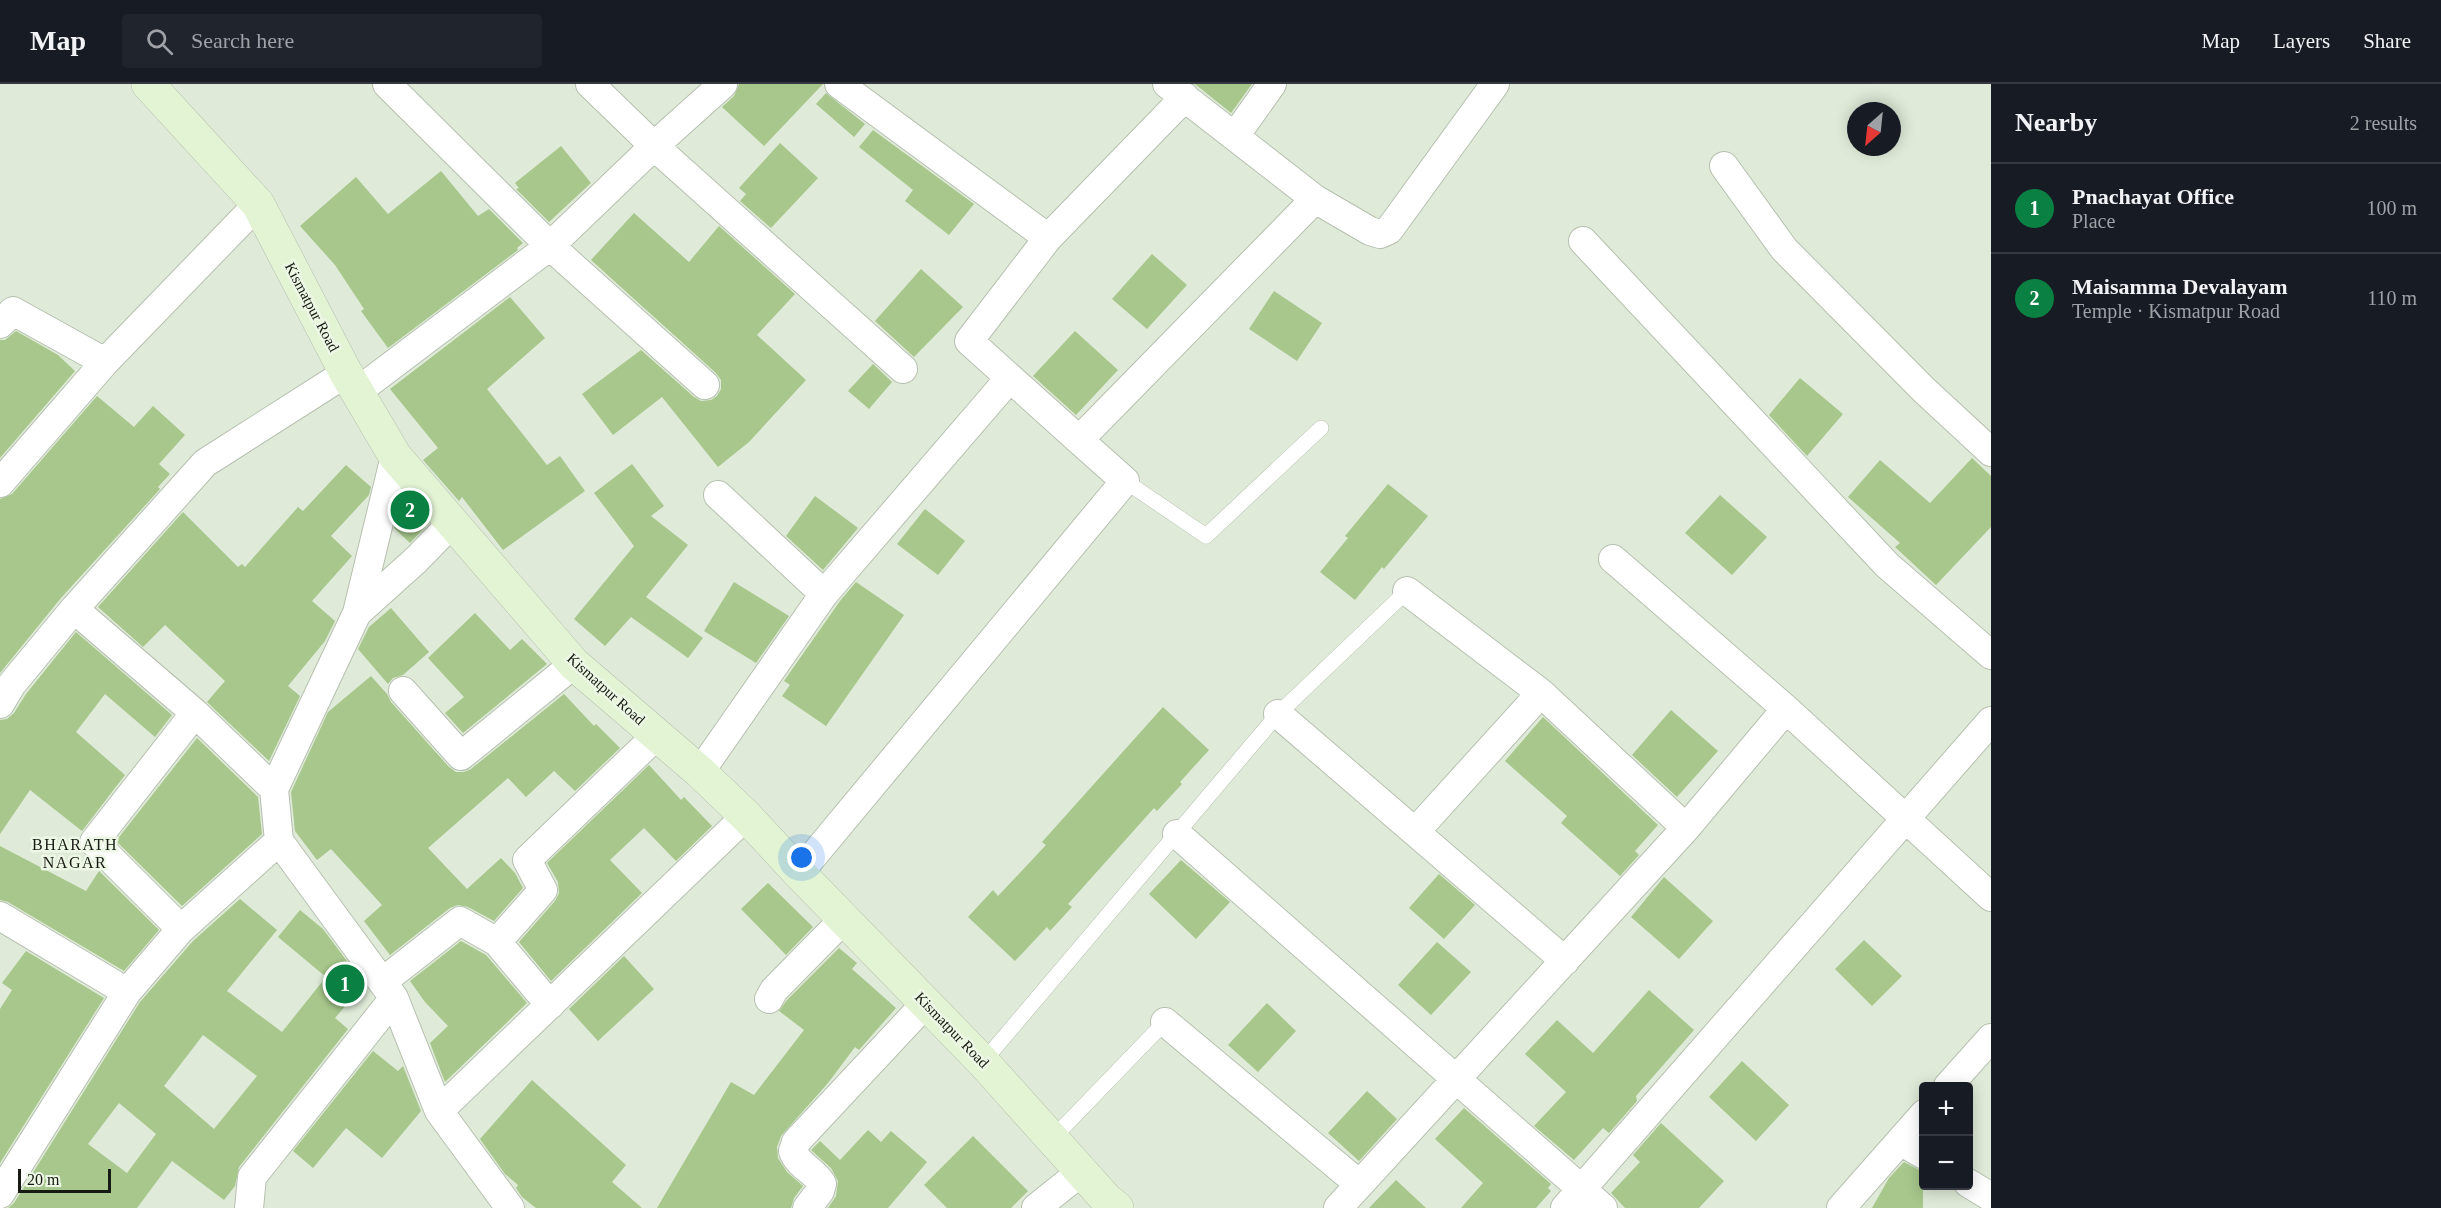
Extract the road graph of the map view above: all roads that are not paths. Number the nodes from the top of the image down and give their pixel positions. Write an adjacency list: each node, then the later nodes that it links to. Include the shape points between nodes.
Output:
1 (148, 84): 13 (street, Kismatpur Road)
2 (387, 84): 16 (street)
3 (590, 84): 10 (street)
4 (723, 84): 10 (street)
5 (839, 84): 14 (street)
6 (1272, 84): 9 (street)
7 (1495, 84): 12 (street, via 1389,230 1380,234 1370,231)
8 (1176, 91): 9 (street); 14 (street)
9 (1235, 136): 12 (street)
10 (654, 146): 16 (street); 19 (street)
11 (1724, 166): 25 (street, via 1784,249)
12 (1315, 199): 24 (street)
13 (258, 204): 18 (street); 21 (street, Kismatpur Road)
14 (1047, 238): 20 (street, via 969,341)
15 (1583, 241): 36 (street, via 1887,565)
16 (550, 246): 21 (street); 22 (street)
17 (0, 324): 18 (street, via 13,311)
18 (105, 362): 28 (street)
19 (903, 369)
20 (1009, 379): 24 (street); 33 (street)
21 (352, 382): 26 (street, Kismatpur Road); 34 (street, via 206,463)
22 (705, 386)
23 (1321, 428): 27 (lane, via 1206,536)
24 (1079, 440): 27 (street)
25 (1991, 452)
26 (395, 456): 30 (street, Kismatpur Road); 35 (street)
27 (1125, 481): 54 (street)
28 (0, 483)
29 (718, 495): 33 (street)
30 (453, 522): 35 (street); 37 (street, Kismatpur Road)
31 (1613, 560): 41 (street)
32 (1407, 591): 39 (street); 43 (lane)
33 (824, 594): 46 (street)
34 (74, 609): 40 (street); 42 (street)
35 (357, 613): 47 (street)
36 (1991, 656)
37 (574, 664): 38 (street, via 461,756); 45 (street, Kismatpur Road)
38 (403, 691)
39 (1541, 693): 50 (street); 51 (street)
40 (0, 704)
41 (1786, 709): 49 (street); 50 (street)
42 (195, 712): 47 (street); 58 (street, via 94,842)
43 (1278, 714): 51 (street); 52 (lane)
44 (1991, 721): 49 (street)
45 (657, 735): 46 (street, Kismatpur Road); 59 (street, via 527,860 543,890)
46 (700, 772): 48 (street, Kismatpur Road)
47 (274, 789): 53 (street)
48 (746, 816): 54 (street, Kismatpur Road); 65 (street)
49 (1905, 820): 55 (street); 80 (street)
50 (1686, 828): 60 (street)
51 (1415, 832): 60 (street)
52 (1177, 834): 68 (lane); 69 (street)
53 (279, 841): 58 (street); 61 (street)
54 (799, 873): 57 (street, Kismatpur Road)
55 (1991, 897)
56 (0, 916): 62 (street)
57 (844, 919): 63 (street); 64 (street, Kismatpur Road)
58 (181, 929): 62 (street)
59 (496, 942): 61 (street, via 460,921); 65 (street)
60 (1565, 961): 69 (street)
61 (388, 990): 71 (street); 81 (street, via 252,1177)
62 (127, 992): 78 (street)
63 (769, 999)
64 (926, 1003): 68 (street, Kismatpur Road); 83 (street, via 796,1142 796,1160 818,1176 822,1184)
65 (550, 1005): 71 (street)
66 (1165, 1022): 73 (lane); 76 (street)
67 (1991, 1038): 70 (street)
68 (983, 1062): 73 (street, Kismatpur Road)
69 (1457, 1078): 76 (street); 80 (street)
70 (1952, 1082)
71 (440, 1111): 82 (street)
72 (1919, 1126): 74 (street)
73 (1052, 1139): 75 (street, Kismatpur Road)
74 (1912, 1148): 87 (street)
75 (1082, 1172): 84 (street); 85 (street, Kismatpur Road)
76 (1359, 1184): 86 (street)
77 (1973, 1186): 79 (street)
78 (0, 1194)
79 (1991, 1197)
80 (1584, 1202)
81 (249, 1208)
82 (510, 1208)
83 (807, 1208)
84 (1036, 1208)
85 (1117, 1208)
86 (1338, 1208)
87 (1841, 1208)

